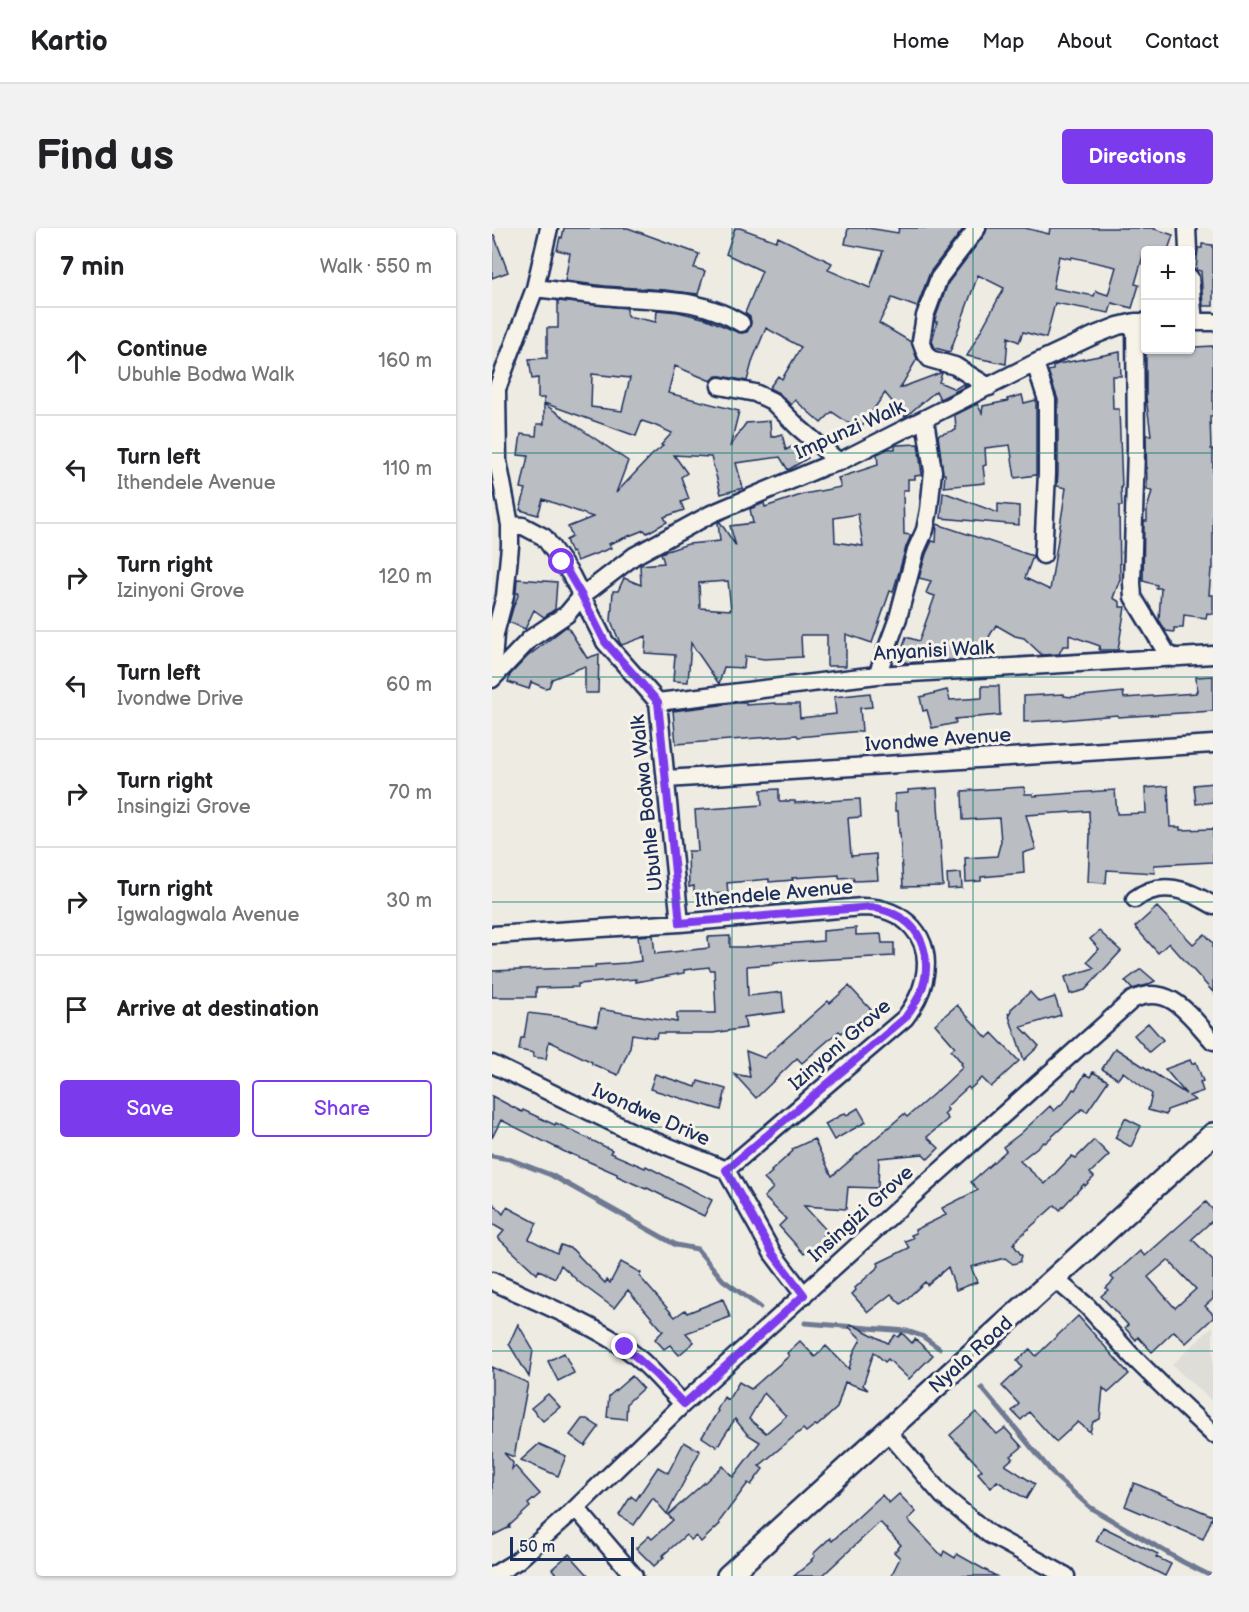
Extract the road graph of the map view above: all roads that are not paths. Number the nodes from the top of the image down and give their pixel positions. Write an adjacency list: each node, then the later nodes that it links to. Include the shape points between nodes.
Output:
1 (549, 228): 5 (street)
2 (977, 228): 12 (street, via 939,278 925,316 921,341 930,359 955,366)
3 (1187, 228): 4 (street)
4 (1188, 246)
5 (535, 288): 9 (street, via 691,303); 13 (street)
6 (1140, 322): 10 (street, Impunzi Walk, via 1118,326); 21 (street, via 1133,597 1166,652)
7 (1195, 322): 8 (street)
8 (1213, 322)
9 (741, 323)
10 (1035, 363): 12 (street, Impunzi Walk); 17 (street, via 1047,400)
11 (720, 386): 15 (street, via 772,401)
12 (989, 387): 14 (street, Impunzi Walk)
13 (494, 388): 16 (street, via 498,461)
14 (925, 420): 15 (street, Impunzi Walk); 22 (street, via 933,471 929,510)
15 (839, 462): 19 (street, Impunzi Walk, via 711,514 633,556)
16 (510, 525): 18 (street, via 510,546); 19 (street, Ubuhle Bodwa Walk, via 524,526 544,537)
17 (1043, 555)
18 (498, 595): 23 (street)
19 (582, 596): 23 (street, Impunzi Walk, via 567,614 530,639); 24 (street, Ubuhle Bodwa Walk, via 605,642)
20 (1213, 655): 21 (street, Anyanisi Walk)
21 (1174, 658): 22 (street, Anyanisi Walk)
22 (877, 675): 24 (street, Anyanisi Walk)
23 (492, 678)
24 (658, 702): 26 (street, Ubuhle Bodwa Walk)
25 (1213, 744): 26 (street, Ivondwe Avenue)
26 (666, 779): 29 (street, Ubuhle Bodwa Walk)
27 (1135, 899): 28 (street, via 1147,891 1165,888)
28 (1213, 905)
29 (680, 923): 30 (street, Ithendele Avenue, via 872,907 894,914); 31 (street, Ithendele Avenue)
30 (911, 926): 35 (street, Izinyoni Grove, via 921,938 926,967 921,992 905,1018)
31 (492, 935)
32 (1213, 1041): 38 (street, Insingizi Grove, via 1165,996 1155,994 1132,1000)
33 (492, 1065): 35 (street, Ivondwe Drive, via 632,1132)
34 (1213, 1134): 36 (street, Nyala Road)
35 (726, 1170): 38 (street, Ivondwe Drive, via 773,1254)
36 (1054, 1279): 40 (street, Nyala Road); 41 (street, via 1088,1307 1131,1355)
37 (492, 1281): 39 (street, via 625,1347)
38 (804, 1295): 39 (street, Insingizi Grove)
39 (684, 1404): 42 (street, Insingizi Grove)
40 (887, 1431): 45 (street, Nyala Road); 46 (street, via 942,1496 989,1534)
41 (1213, 1434)
42 (576, 1508): 43 (street, Insingizi Grove, via 517,1561); 44 (street)
43 (492, 1576)
44 (634, 1576)
45 (728, 1576)
46 (1066, 1576)

